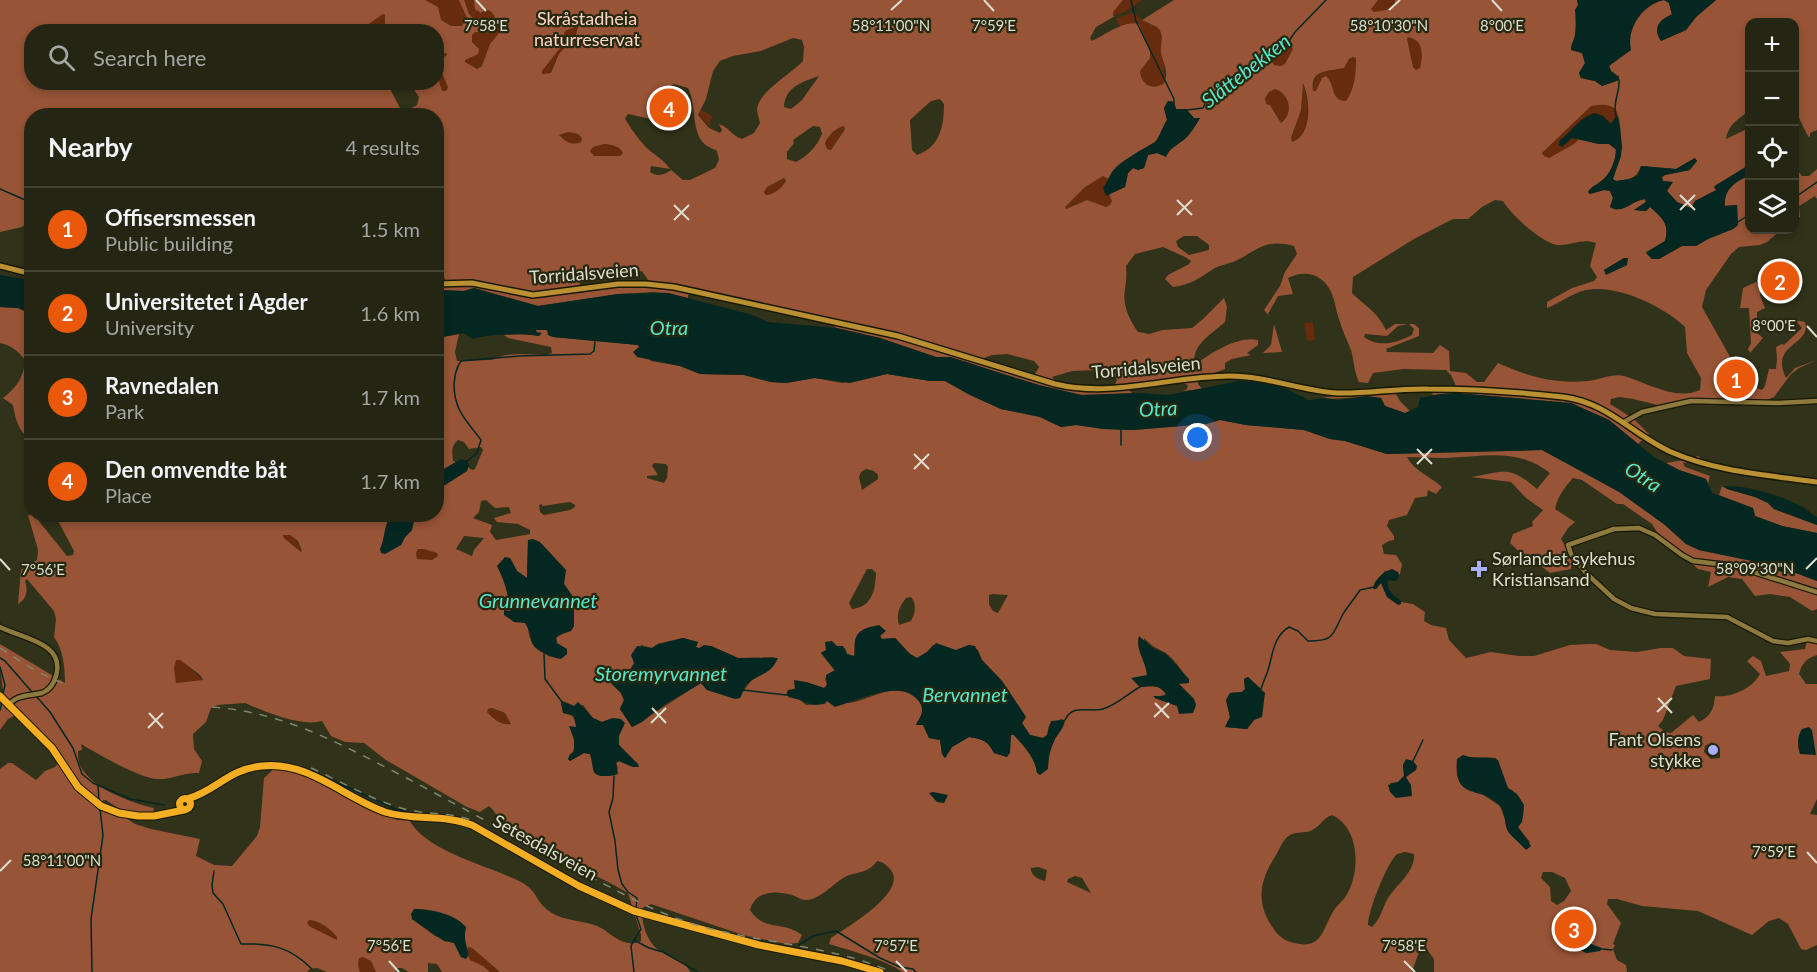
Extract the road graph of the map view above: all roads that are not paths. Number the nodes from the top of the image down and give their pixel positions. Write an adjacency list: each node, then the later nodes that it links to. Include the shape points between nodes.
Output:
1 (0, 267): 2 (main road)
2 (24, 272)
3 (444, 284): 5 (main road, Torridalsveien, via 472,283 533,295 618,284 674,287 887,333 1079,389 1238,376 1323,392 1428,389 1564,397 1595,405)
4 (1817, 401): 5 (street, via 1691,401 1648,410)
5 (1626, 423): 6 (main road, Torridalsveien, via 1679,455 1757,475)
6 (1817, 482)
7 (1817, 592): 9 (street, via 1735,566 1693,561 1640,528 1614,528 1568,545 1586,573 1631,609 1654,614 1723,616 1773,641)
8 (0, 627): 11 (street, via 46,646 57,661 56,676 49,688 18,698)
9 (1817, 641)
10 (0, 698): 11 (highway, Setesdalsveien)
11 (9, 706): 12 (highway, Setesdalsveien, via 49,744 78,787 101,806 133,816 167,813 226,777 249,768 294,768 385,812 472,825 634,911)
12 (880, 972)

